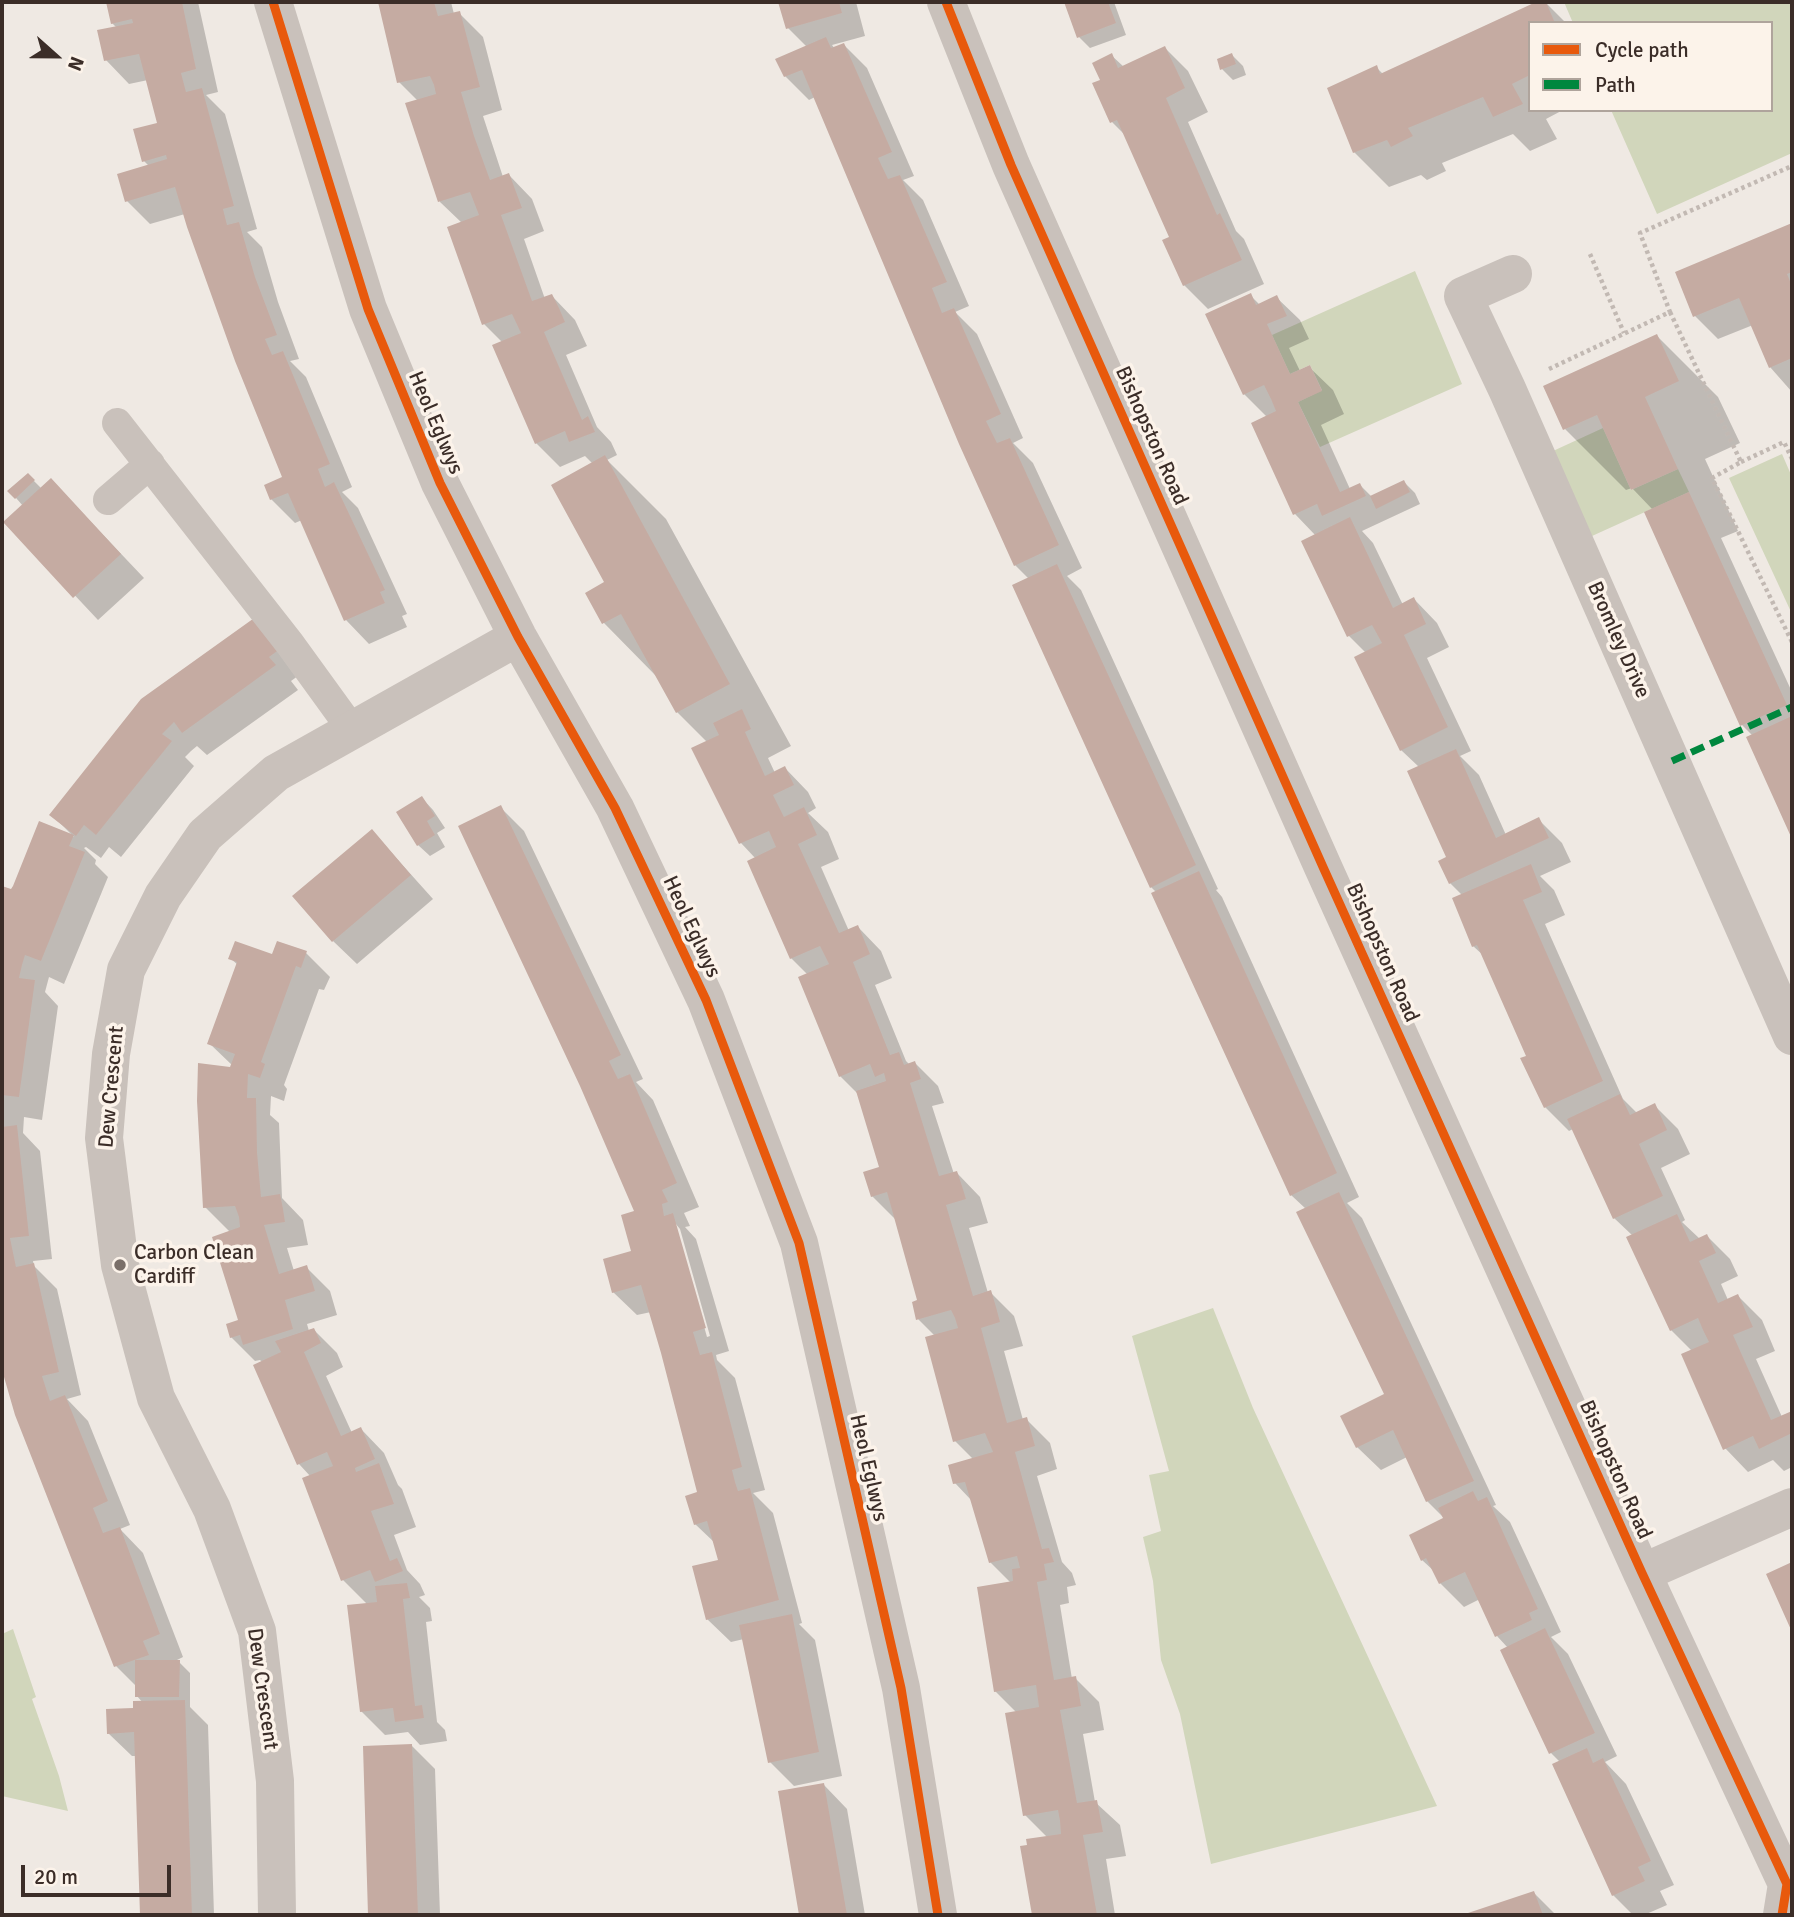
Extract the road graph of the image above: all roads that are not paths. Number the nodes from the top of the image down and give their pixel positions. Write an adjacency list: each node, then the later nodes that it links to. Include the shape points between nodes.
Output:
1 (273, 2): 7 (street, Heol Eglwys, via 368,309 440,483)
2 (946, 2): 11 (street, Bishopston Road, via 1017,178)
3 (1513, 274): 9 (street, Bromley Drive, via 1463,296)
4 (117, 423): 5 (lane)
5 (149, 464): 6 (lane); 8 (lane)
6 (108, 500)
7 (518, 637): 8 (street, Dew Crescent); 13 (street, Heol Eglwys, via 615,808 706,1000 799,1243 901,1688)
8 (353, 731): 12 (street, Dew Crescent, via 276,773 205,835 163,896 126,971 111,1054 104,1138 120,1265 156,1398 212,1509 257,1631 275,1781)
9 (1792, 1036)
10 (1792, 1507): 11 (street)
11 (1642, 1573): 14 (street, Bishopston Road, via 1787,1884)
12 (277, 1915)
13 (938, 1915)
14 (1782, 1915)

